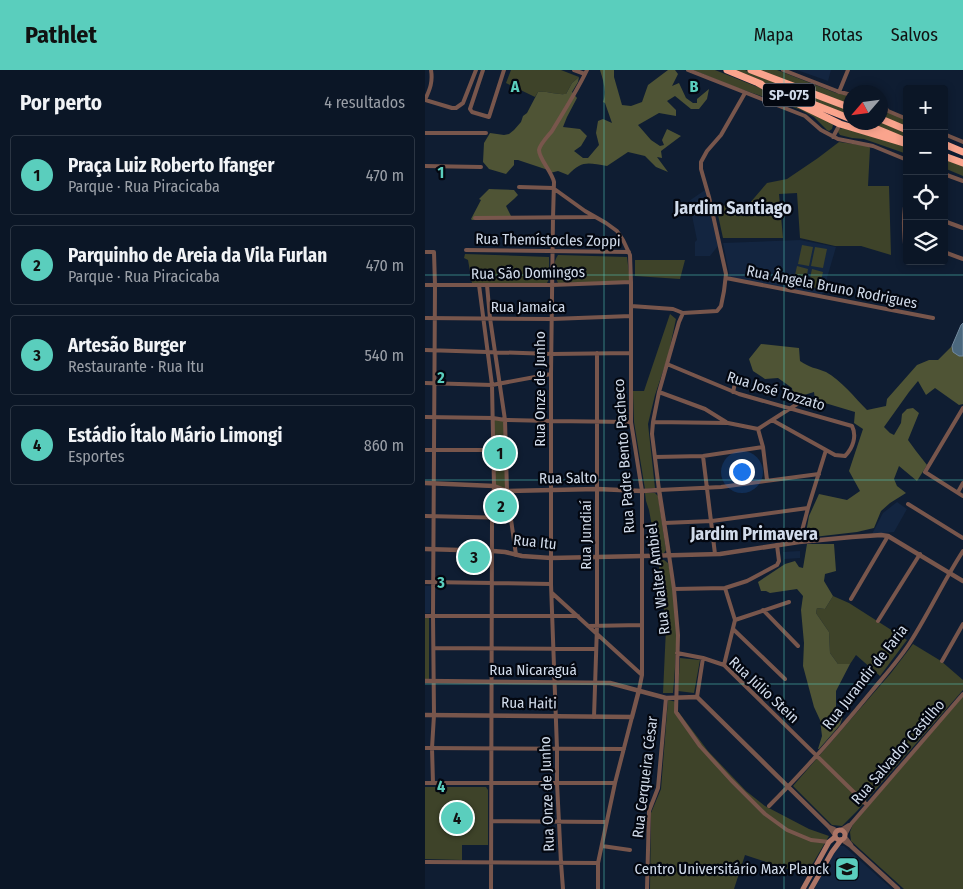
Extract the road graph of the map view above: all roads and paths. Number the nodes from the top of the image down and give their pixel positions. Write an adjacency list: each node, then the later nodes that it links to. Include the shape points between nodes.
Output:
1 (431, 70): 17 (street, via 432,79)
2 (476, 70): 16 (street)
3 (483, 70): 18 (street)
4 (504, 70): 21 (street, via 490,117 472,112)
5 (575, 70): 11 (street)
6 (688, 70): 14 (street)
7 (727, 70): 12 (highway, SP-075)
8 (751, 70): 20 (highway, SP-075)
9 (783, 70): 13 (street)
10 (848, 70): 13 (street)
11 (586, 72): 46 (street, via 539,151 553,176)
12 (758, 82): 23 (highway, SP-075); 26 (highway)
13 (839, 92): 15 (street)
14 (745, 93): 32 (street, via 805,116); 58 (street, via 701,162)
15 (843, 93)
16 (466, 98): 18 (street); 19 (street)
17 (425, 100): 19 (street, via 452,108)
18 (473, 100): 21 (street)
19 (463, 104): 21 (street)
20 (843, 105)
21 (471, 106)
22 (888, 110): 24 (street)
23 (843, 116)
24 (903, 117)
25 (888, 122): 27 (highway)
26 (840, 124): 32 (street); 34 (highway)
27 (903, 128)
28 (878, 130): 33 (highway)
29 (425, 133): 30 (street)
30 (486, 133)
31 (948, 136): 35 (street)
32 (833, 137): 39 (street, via 873,146)
33 (903, 141)
34 (903, 142)
35 (963, 142)
36 (948, 146): 37 (highway)
37 (963, 152)
38 (948, 157): 40 (highway)
39 (903, 158)
40 (963, 163)
41 (425, 166): 42 (street)
42 (481, 167)
43 (947, 175): 44 (street)
44 (963, 181)
45 (519, 188): 46 (street)
46 (553, 188): 47 (street, Rua Padre Bento Pacheco); 49 (street, Rua Onze de Junho)
47 (594, 217): 49 (street); 55 (street, Rua Padre Bento Pacheco, via 617,231)
48 (475, 218): 49 (street)
49 (553, 218): 54 (street, Rua Onze de Junho)
50 (948, 222): 51 (street)
51 (963, 228)
52 (466, 250): 54 (street, Rua Themístocles Zoppi)
53 (425, 252): 61 (street, via 434,252)
54 (552, 252): 55 (street, Rua Themístocles Zoppi); 64 (street, Rua Onze de Junho)
55 (629, 252): 59 (street, Rua Padre Bento Pacheco)
56 (948, 253): 57 (street)
57 (963, 259)
58 (726, 278): 66 (street, via 721,306 717,311); 72 (street, Rua Ângela Bruno Rodrigues)
59 (631, 282): 64 (street, Rua São Domingos); 65 (street, Rua Padre Bento Pacheco)
60 (425, 285): 61 (street, Rua São Domingos)
61 (435, 285): 62 (street, Rua São Domingos); 69 (street)
62 (479, 285): 63 (street, Rua São Domingos); 70 (street)
63 (487, 285): 64 (street, Rua São Domingos); 71 (street)
64 (552, 285): 73 (street, Rua Onze de Junho)
65 (631, 306): 66 (street, via 673,309); 67 (street, Rua Padre Bento Pacheco)
66 (683, 313): 81 (street, Rua Walter Ambiel)
67 (631, 316): 73 (street, Rua Jamaica); 79 (street, Rua Padre Bento Pacheco)
68 (425, 318): 69 (street, Rua Jamaica)
69 (434, 318): 70 (street, Rua Jamaica); 75 (street)
70 (484, 318): 71 (street, Rua Jamaica); 76 (street)
71 (490, 318): 73 (street, Rua Jamaica); 77 (street)
72 (933, 318)
73 (552, 319): 80 (street, Rua Onze de Junho)
74 (425, 350): 75 (street)
75 (435, 350): 76 (street); 85 (street)
76 (488, 352): 77 (street); 87 (street)
77 (495, 352): 80 (street); 86 (street)
78 (597, 353): 79 (street); 80 (street); 100 (street, Rua Jundiaí)
79 (630, 353): 101 (street, Rua Padre Bento Pacheco)
80 (552, 354): 82 (street, Rua Onze de Junho)
81 (667, 364): 88 (street, Rua Walter Ambiel); 89 (street, Rua José Tozzato)
82 (551, 374): 86 (street); 99 (street, Rua Onze de Junho)
83 (737, 380): 89 (street)
84 (425, 383): 85 (street)
85 (434, 383): 87 (street); 95 (street)
86 (499, 383): 87 (street); 97 (street)
87 (492, 385): 96 (street)
88 (659, 392): 93 (street); 102 (street, Rua Walter Ambiel)
89 (733, 392): 91 (street, Rua José Tozzato)
90 (805, 398): 91 (street)
91 (791, 408): 98 (street); 110 (street, Rua José Tozzato, via 852,426 855,436 845,456)
92 (963, 408): 125 (street, via 925,472)
93 (705, 409): 103 (street); 104 (street)
94 (425, 417): 95 (street)
95 (434, 417): 96 (street); 108 (street)
96 (493, 418): 97 (street); 109 (street)
97 (505, 420): 99 (street); 124 (street)
98 (772, 420): 105 (street); 110 (street)
99 (551, 422): 100 (street); 121 (street, Rua Onze de Junho)
100 (597, 422): 101 (street); 120 (street, Rua Jundiaí)
101 (631, 422): 122 (street, Rua Padre Bento Pacheco)
102 (653, 422): 103 (street); 112 (street, Rua Walter Ambiel)
103 (709, 423): 104 (street)
104 (728, 423): 105 (street)
105 (758, 430): 106 (street)
106 (763, 447): 111 (street); 114 (street)
107 (425, 450): 108 (street)
108 (434, 450): 109 (street); 116 (street)
109 (493, 450): 118 (street)
110 (826, 450): 113 (street)
111 (703, 456): 112 (street); 119 (street)
112 (655, 457): 123 (street, Rua Walter Ambiel)
113 (819, 474): 114 (street); 128 (street)
114 (767, 480): 119 (street)
115 (425, 483): 116 (street, Rua Salto)
116 (434, 483): 118 (street, Rua Salto); 130 (street)
117 (963, 483): 125 (street)
118 (494, 486): 124 (street, Rua Salto); 131 (street)
119 (707, 488): 123 (street); 133 (street)
120 (597, 489): 121 (street, Rua Salto); 122 (street, Rua Salto); 148 (street, Rua Jundiaí)
121 (551, 490): 124 (street, Rua Salto); 149 (street, Rua Onze de Junho)
122 (642, 490): 123 (street, Rua Salto); 147 (street, Rua Padre Bento Pacheco)
123 (659, 490): 134 (street, Rua Walter Ambiel)
124 (507, 491): 132 (street)
125 (958, 492): 126 (street)
126 (963, 496)
127 (908, 504): 136 (street)
128 (808, 508): 133 (street); 137 (street)
129 (425, 516): 130 (street)
130 (434, 516): 131 (street); 140 (street)
131 (492, 518): 132 (street); 141 (street)
132 (511, 518): 143 (street)
133 (711, 521): 134 (street); 144 (street)
134 (664, 523): 146 (street, Rua Walter Ambiel)
135 (888, 536): 137 (street, Rua Itu); 145 (street); 159 (street)
136 (963, 538)
137 (799, 542): 138 (street, Rua Itu)
138 (777, 545): 144 (street, Rua Itu); 156 (street, via 777,565)
139 (425, 549): 140 (street, Rua Itu)
140 (434, 549): 141 (street, Rua Itu); 153 (street)
141 (493, 551): 143 (street, Rua Itu); 154 (street)
142 (963, 551): 150 (street, Rua Jurandir de Faria)
143 (516, 554): 149 (street, Rua Itu)
144 (715, 554): 146 (street, Rua Itu)
145 (920, 554): 150 (street); 168 (street)
146 (669, 555): 147 (street, Rua Itu); 157 (street, Rua Walter Ambiel)
147 (643, 556): 148 (street, Rua Itu); 170 (street, Rua Padre Bento Pacheco)
148 (597, 557): 149 (street, Rua Itu); 172 (street, Rua Jundiaí)
149 (551, 558): 155 (street, Rua Onze de Junho)
150 (949, 572): 151 (street); 207 (street, Rua Jurandir de Faria, via 911,641)
151 (963, 581)
152 (425, 582): 153 (street)
153 (433, 582): 154 (street); 163 (street)
154 (492, 583): 155 (street); 164 (street)
155 (551, 584): 158 (street, Rua Onze de Junho)
156 (725, 588): 157 (street); 167 (street)
157 (674, 589): 180 (street, Rua Walter Ambiel)
158 (552, 593): 165 (street, Rua Onze de Junho); 166 (street)
159 (851, 599)
160 (789, 602): 161 (street)
161 (763, 610): 167 (street); 175 (street)
162 (425, 616): 163 (street)
163 (433, 616): 164 (street); 176 (street)
164 (492, 616): 165 (street); 177 (street)
165 (553, 616): 166 (street); 178 (street, Rua Onze de Junho)
166 (578, 616): 171 (street)
167 (735, 620): 173 (street)
168 (878, 621)
169 (963, 624): 182 (street)
170 (642, 625): 172 (street); 184 (street, Rua Padre Bento Pacheco)
171 (588, 626): 172 (street); 174 (street)
172 (597, 626): 174 (street, Rua Jundiaí)
173 (733, 629): 183 (street); 185 (street)
174 (597, 634): 179 (street, Rua Jundiaí); 184 (street)
175 (798, 646)
176 (434, 648): 177 (street); 187 (street)
177 (492, 649): 178 (street); 188 (street)
178 (554, 649): 179 (street); 190 (street, Rua Onze de Junho)
179 (596, 649): 189 (street, Rua Jundiaí)
180 (677, 653): 181 (street, Rua Júlio Stein); 193 (street, Rua Walter Ambiel)
181 (703, 658): 183 (street, Rua Júlio Stein); 194 (street)
182 (942, 661)
183 (724, 665): 207 (street, Rua Júlio Stein)
184 (642, 675): 191 (street, Rua Padre Bento Pacheco)
185 (785, 679)
186 (425, 681): 187 (street, Rua Nicaraguá)
187 (434, 681): 188 (street, Rua Nicaraguá); 197 (street)
188 (492, 682): 190 (street, Rua Nicaraguá); 198 (street)
189 (595, 682): 190 (street, Rua Nicaraguá); 191 (street, Rua Nicaraguá); 199 (street, Rua Jundiaí)
190 (555, 683): 201 (street, Rua Onze de Junho)
191 (639, 690): 195 (street, Rua Nicaraguá); 200 (street, Rua Padre Bento Pacheco)
192 (963, 694): 214 (street, Rua Salvador Castilho)
193 (676, 697): 194 (street); 195 (street); 220 (street, Rua Walter Ambiel, via 676,712 700,746 765,814 787,830 811,840)
194 (697, 697): 213 (street)
195 (666, 698): 230 (street, Rua Cerqueira César, via 658,788 649,811)
196 (425, 715): 197 (street, Rua Haiti)
197 (434, 715): 198 (street, Rua Haiti); 203 (street)
198 (492, 715): 201 (street, Rua Haiti); 204 (street)
199 (595, 716): 200 (street, Rua Haiti); 201 (street, Rua Haiti)
200 (632, 716): 205 (street, Rua Padre Bento Pacheco)
201 (556, 717): 206 (street, Rua Onze de Junho)
202 (425, 748): 203 (street)
203 (432, 748): 204 (street); 209 (street)
204 (492, 748): 206 (street); 210 (street)
205 (624, 748): 206 (street); 212 (street, Rua Padre Bento Pacheco)
206 (557, 749): 211 (street, Rua Onze de Junho)
207 (816, 756): 213 (street, Rua Jurandir de Faria); 214 (street, Rua Júlio Stein)
208 (425, 783): 209 (street)
209 (433, 783): 210 (street)
210 (491, 783): 211 (street); 216 (street)
211 (557, 783): 212 (street); 217 (street, Rua Onze de Junho)
212 (615, 783): 218 (street, Rua Padre Bento Pacheco)
213 (789, 787): 215 (street, Rua Jurandir de Faria); 219 (street)
214 (867, 805): 219 (street, Rua Salvador Castilho)
215 (769, 806)
216 (491, 821): 217 (street); 224 (street)
217 (559, 822): 218 (street); 225 (street, Rua Onze de Junho)
218 (606, 822): 221 (street, Rua Padre Bento Pacheco)
219 (840, 836): 220 (main road); 232 (main road); 233 (street)
220 (829, 842): 231 (main road)
221 (601, 846): 222 (street); 226 (street, Rua Padre Bento Pacheco)
222 (631, 850)
223 (425, 862): 224 (street)
224 (491, 863): 225 (street); 227 (street)
225 (561, 863): 226 (street); 228 (street, Rua Onze de Junho)
226 (598, 863): 229 (street, Rua Padre Bento Pacheco)
227 (491, 889)
228 (563, 889)
229 (598, 889)
230 (647, 889)
231 (803, 889)
232 (811, 889)
233 (898, 889)

